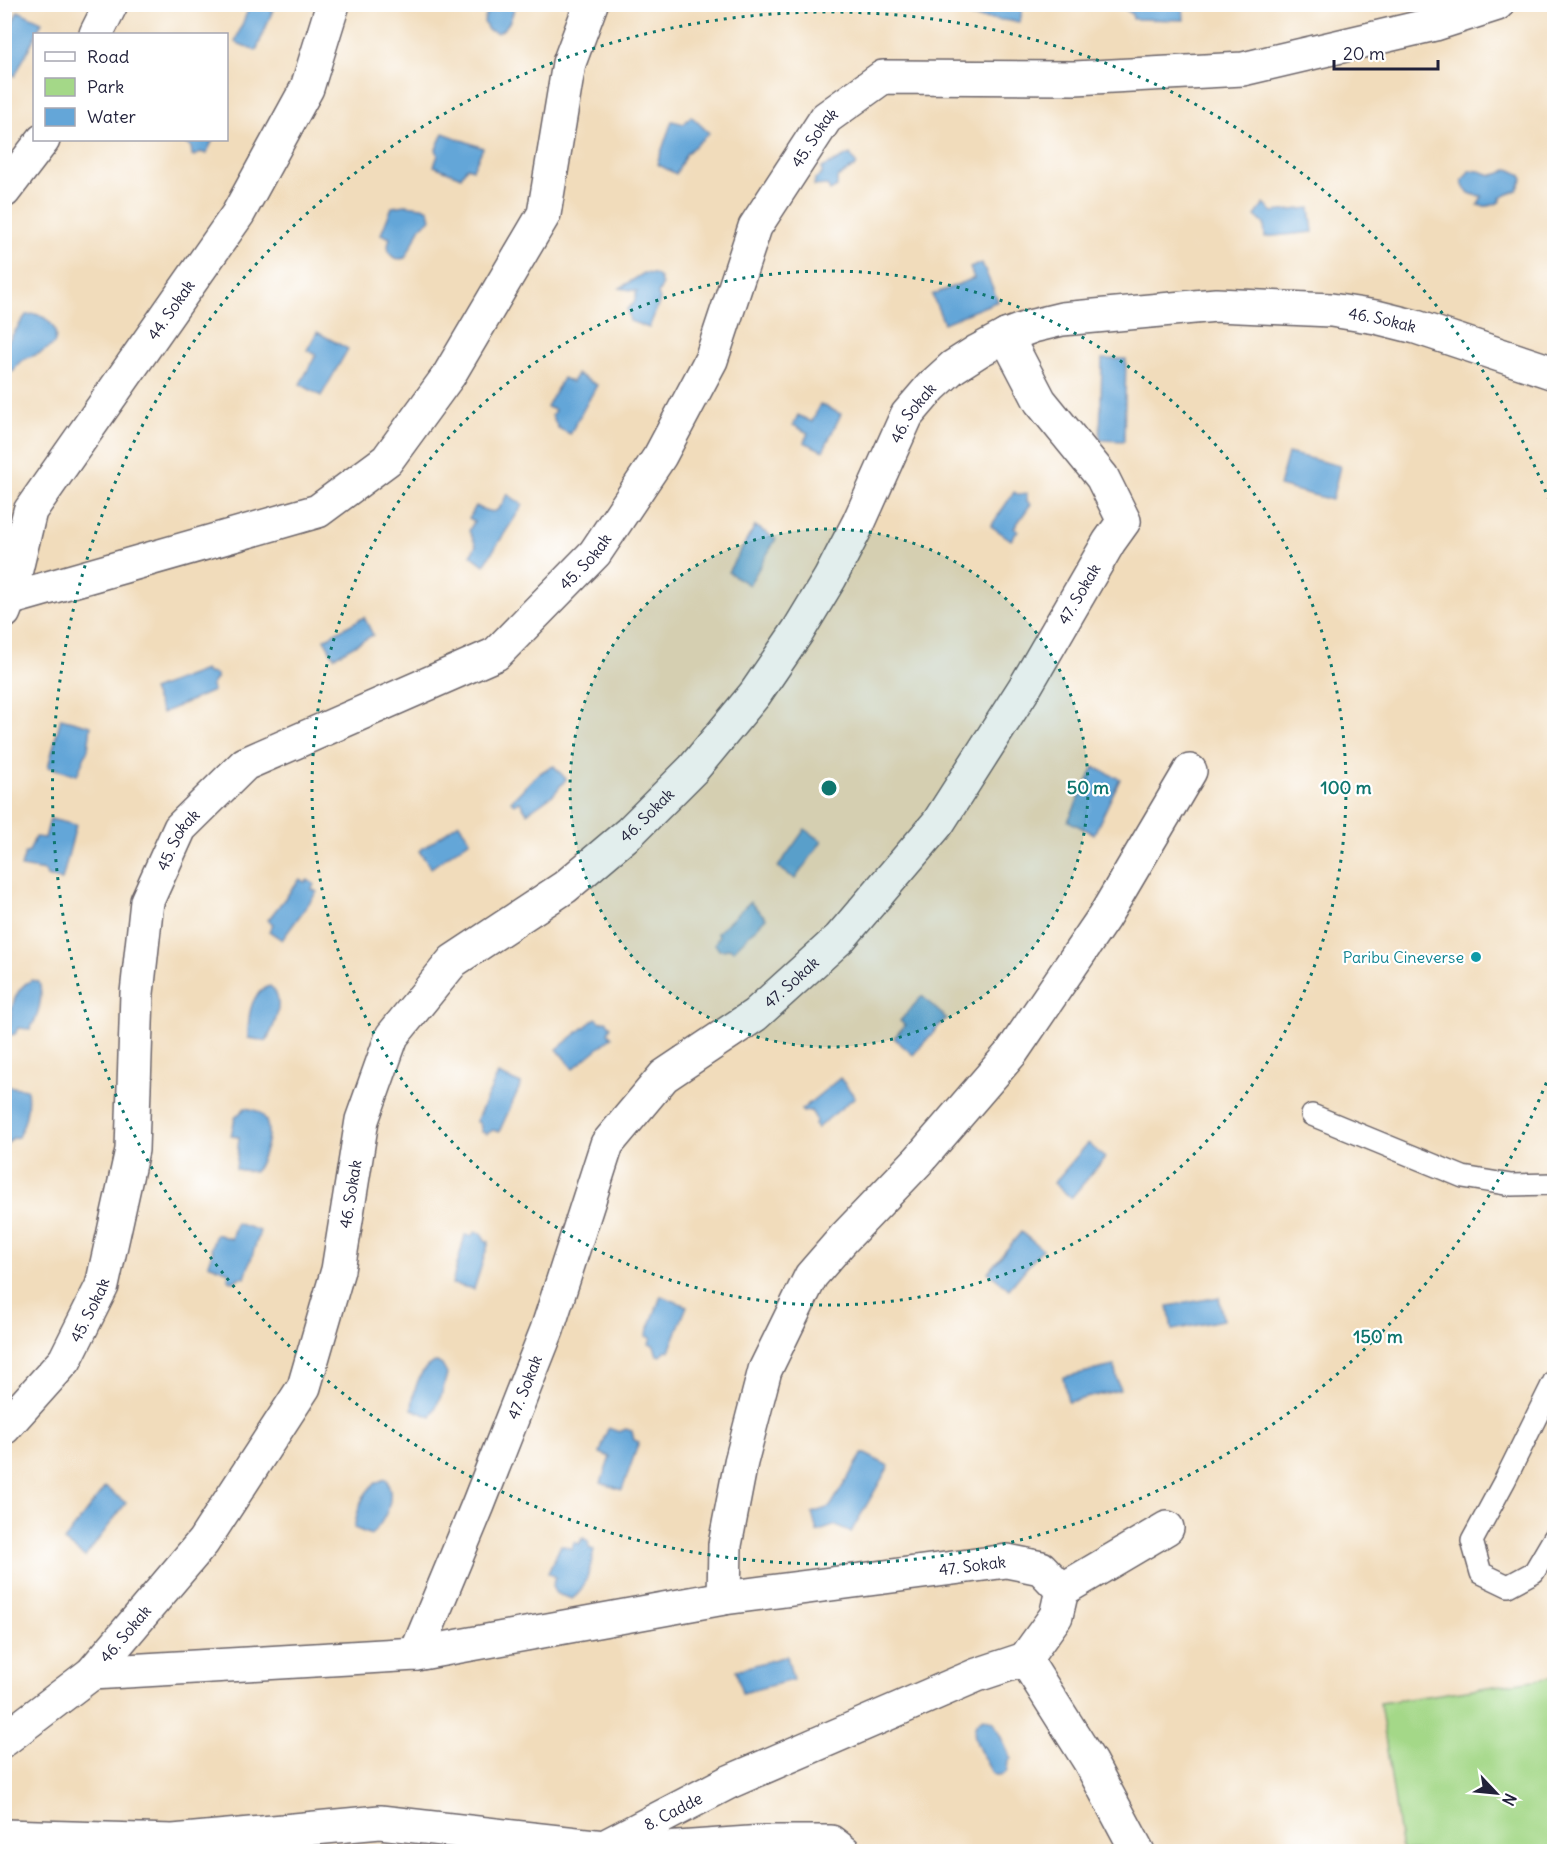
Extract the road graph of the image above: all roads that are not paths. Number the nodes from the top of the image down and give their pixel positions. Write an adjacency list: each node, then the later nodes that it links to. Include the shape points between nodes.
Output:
1 (111, 4): 6 (street)
2 (333, 4): 11 (street, 44. Sokak, via 307,88 238,214 30,511)
3 (591, 4): 11 (street, via 569,63 544,214 449,375 387,460 318,511)
4 (1497, 4): 5 (street, 45. Sokak)
5 (1443, 14): 16 (street, 45. Sokak, via 1243,69 1075,78 882,77 826,118 755,226 711,360 660,456 595,553 496,654 245,764 180,828 147,901 137,993 132,1150 102,1286 65,1360)
6 (96, 33)
7 (42, 141): 8 (street)
8 (4, 191)
9 (1006, 336): 10 (street, 46. Sokak, via 1062,319 1216,304 1331,310 1416,327); 21 (street, 47. Sokak, via 1040,401 1102,477 1124,521 938,823 840,938 755,1015 664,1076 607,1144 547,1329); 23 (street, 46. Sokak, via 953,368 907,415 859,522 804,622 755,694 693,769 630,832 565,887 453,961 392,1036 362,1120 338,1270 304,1387 203,1542)
10 (1554, 373)
11 (7, 606)
12 (1190, 771): 20 (street, via 1104,917 1012,1052 811,1276 765,1370 725,1545)
13 (1312, 1115): 14 (lane, via 1463,1177 1511,1185)
14 (1554, 1184)
15 (1554, 1381): 18 (lane, via 1472,1541 1481,1573 1508,1586 1534,1572)
16 (4, 1428)
17 (1167, 1528): 19 (street)
18 (1554, 1538)
19 (1062, 1590): 20 (street, 47. Sokak, via 1041,1568 1007,1562); 22 (street, via 1056,1616)
20 (724, 1598): 21 (street, 47. Sokak)
21 (416, 1654): 23 (street, 47. Sokak)
22 (1025, 1659): 26 (street, 8. Cadde, via 977,1675 729,1782); 28 (street, via 1090,1762)
23 (92, 1673): 24 (street, 46. Sokak)
24 (4, 1740)
25 (4, 1836): 26 (street, via 173,1841 380,1821)
26 (604, 1847): 27 (street, via 636,1851 763,1842 831,1842)
27 (844, 1851)
28 (1138, 1851)

